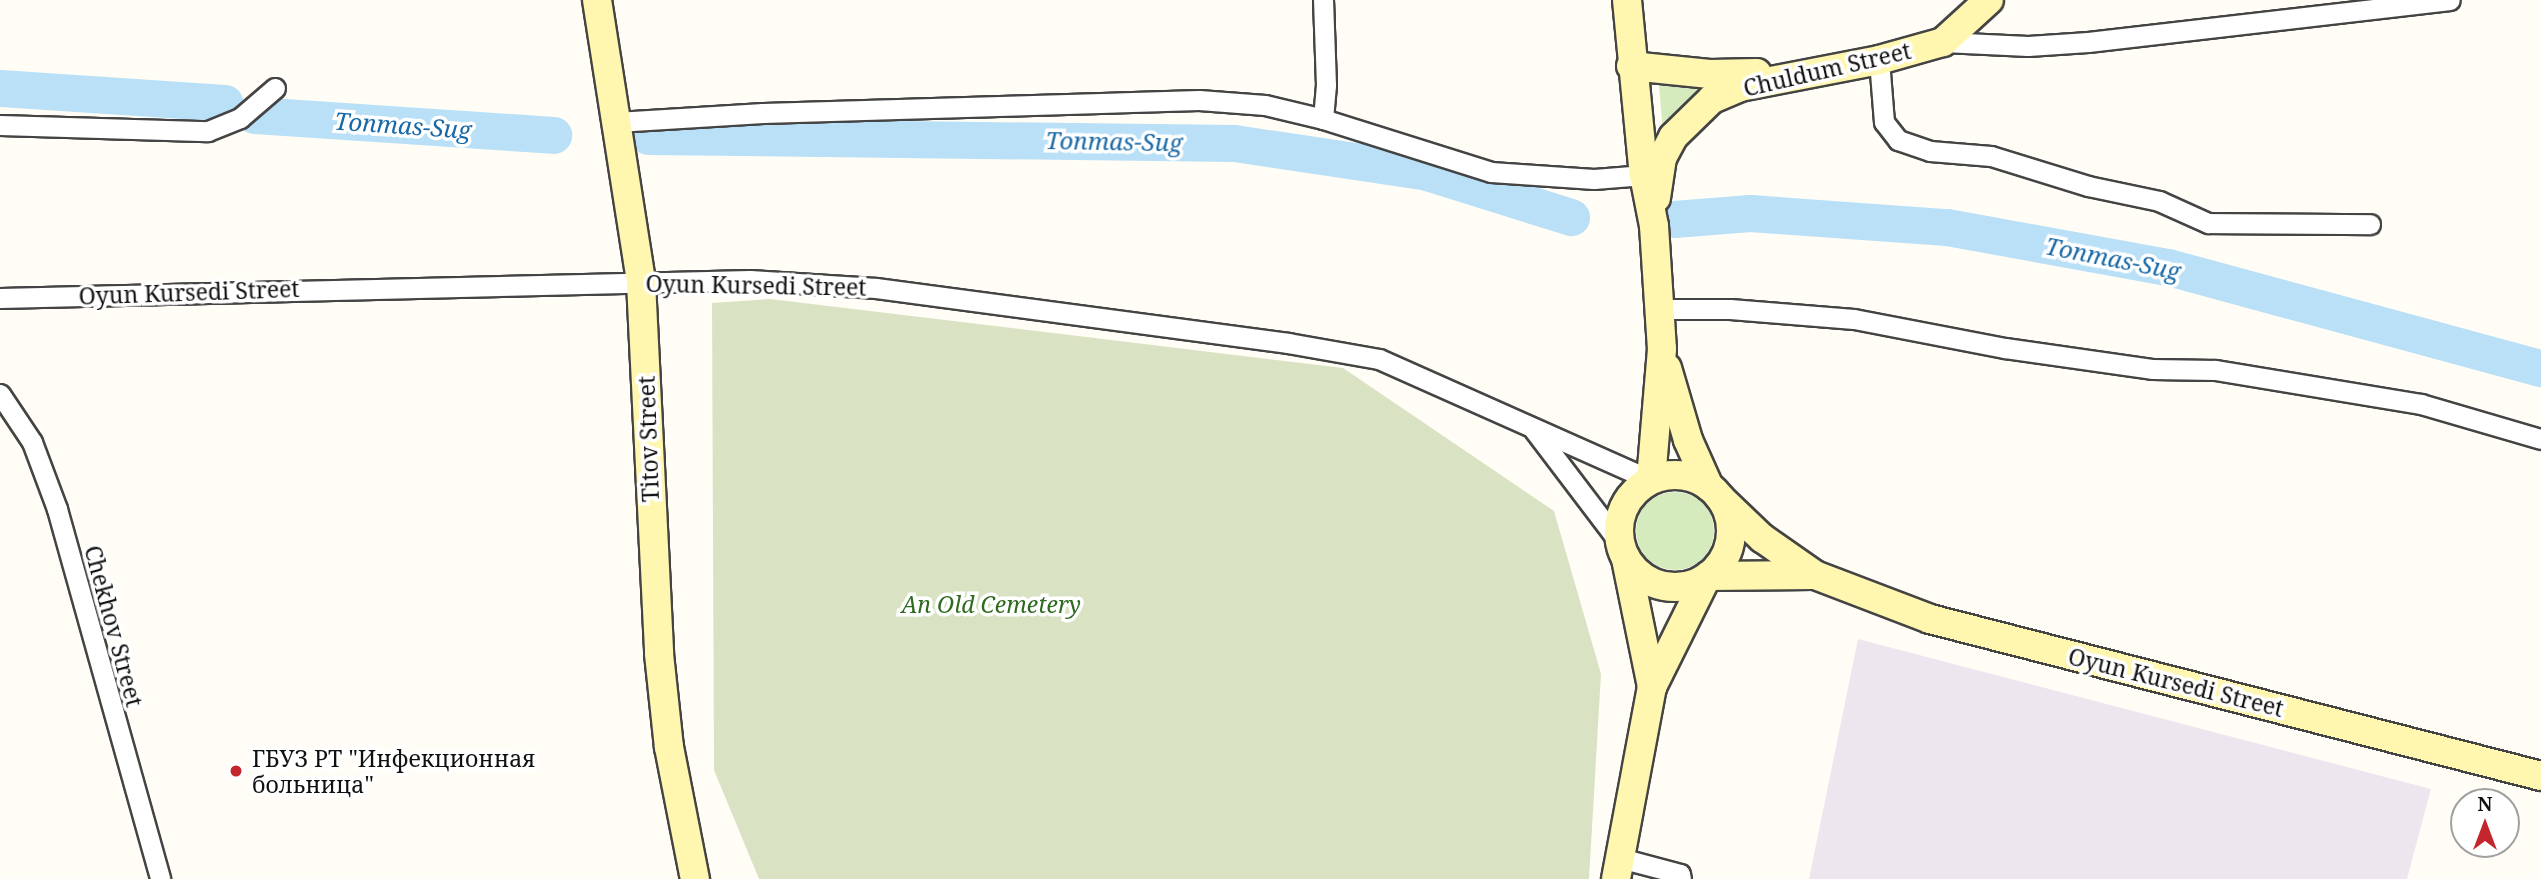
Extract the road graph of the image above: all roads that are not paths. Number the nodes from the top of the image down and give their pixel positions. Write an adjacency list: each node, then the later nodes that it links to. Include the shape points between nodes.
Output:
1 (597, 0): 12 (main road, Titov Street)
2 (1323, 0): 11 (street)
3 (1627, 0): 8 (main road, Chuldum Street)
4 (1989, 0): 6 (main road, Chuldum Street)
5 (2450, 0): 6 (street, via 2088,42 2028,46)
6 (1943, 42): 7 (main road, Chuldum Street)
7 (1879, 61): 9 (main road, Chuldum Street); 15 (street, via 1884,122 1898,140 1930,151 1992,156 2088,186 2160,201 2208,223)
8 (1631, 65): 9 (main road, via 1710,74); 14 (main road, Chuldum Street)
9 (1801, 72): 16 (main road, Chuldum Street, via 1740,87 1712,99 1690,118 1662,158)
10 (275, 88): 13 (street, via 240,118 208,131)
11 (1323, 119): 12 (street, via 1265,105 1199,100); 14 (street, via 1491,172 1594,179)
12 (616, 122): 17 (main road, Titov Street)
13 (0, 124)
14 (1644, 176): 16 (main road, Chuldum Street)
15 (2370, 224)
16 (1654, 226): 19 (main road, Chuldum Street)
17 (641, 282): 18 (street, Oyun Kursedi Street); 22 (street, Oyun Kursedi Street, via 750,280 876,288 1302,345 1405,368); 33 (main road, Titov Street, via 659,654 669,747)
18 (0, 299)
19 (1659, 309): 20 (main road, Chuldum Street); 23 (street, via 1730,309 1854,319 2112,364 2215,370 2421,404)
20 (1662, 349): 24 (main road, Chuldum Street); 25 (main road, Chuldum Street, via 1688,440)
21 (0, 394): 32 (street, Chekhov Street, via 32,442 53,497)
22 (1534, 429): 24 (street, Oyun Kursedi Street); 26 (street, Oyun Kursedi Street)
23 (2541, 439)
24 (1651, 480): 25 (main road, via 1681,475); 26 (main road, via 1622,510)
25 (1715, 493): 27 (main road, Oyun Kursedi Street, via 1762,538); 28 (main road, via 1731,531 1724,556)
26 (1623, 550): 28 (main road, via 1654,583 1673,587); 29 (main road)
27 (1815, 575): 28 (main road, Oyun Kursedi Street); 30 (main road, Oyun Kursedi Street, via 1930,619)
28 (1707, 577): 29 (main road)
29 (1652, 687): 31 (main road)
30 (2541, 776)
31 (1618, 868): 34 (street, via 1680,874)
32 (160, 879)
33 (695, 879)
34 (1681, 879)

